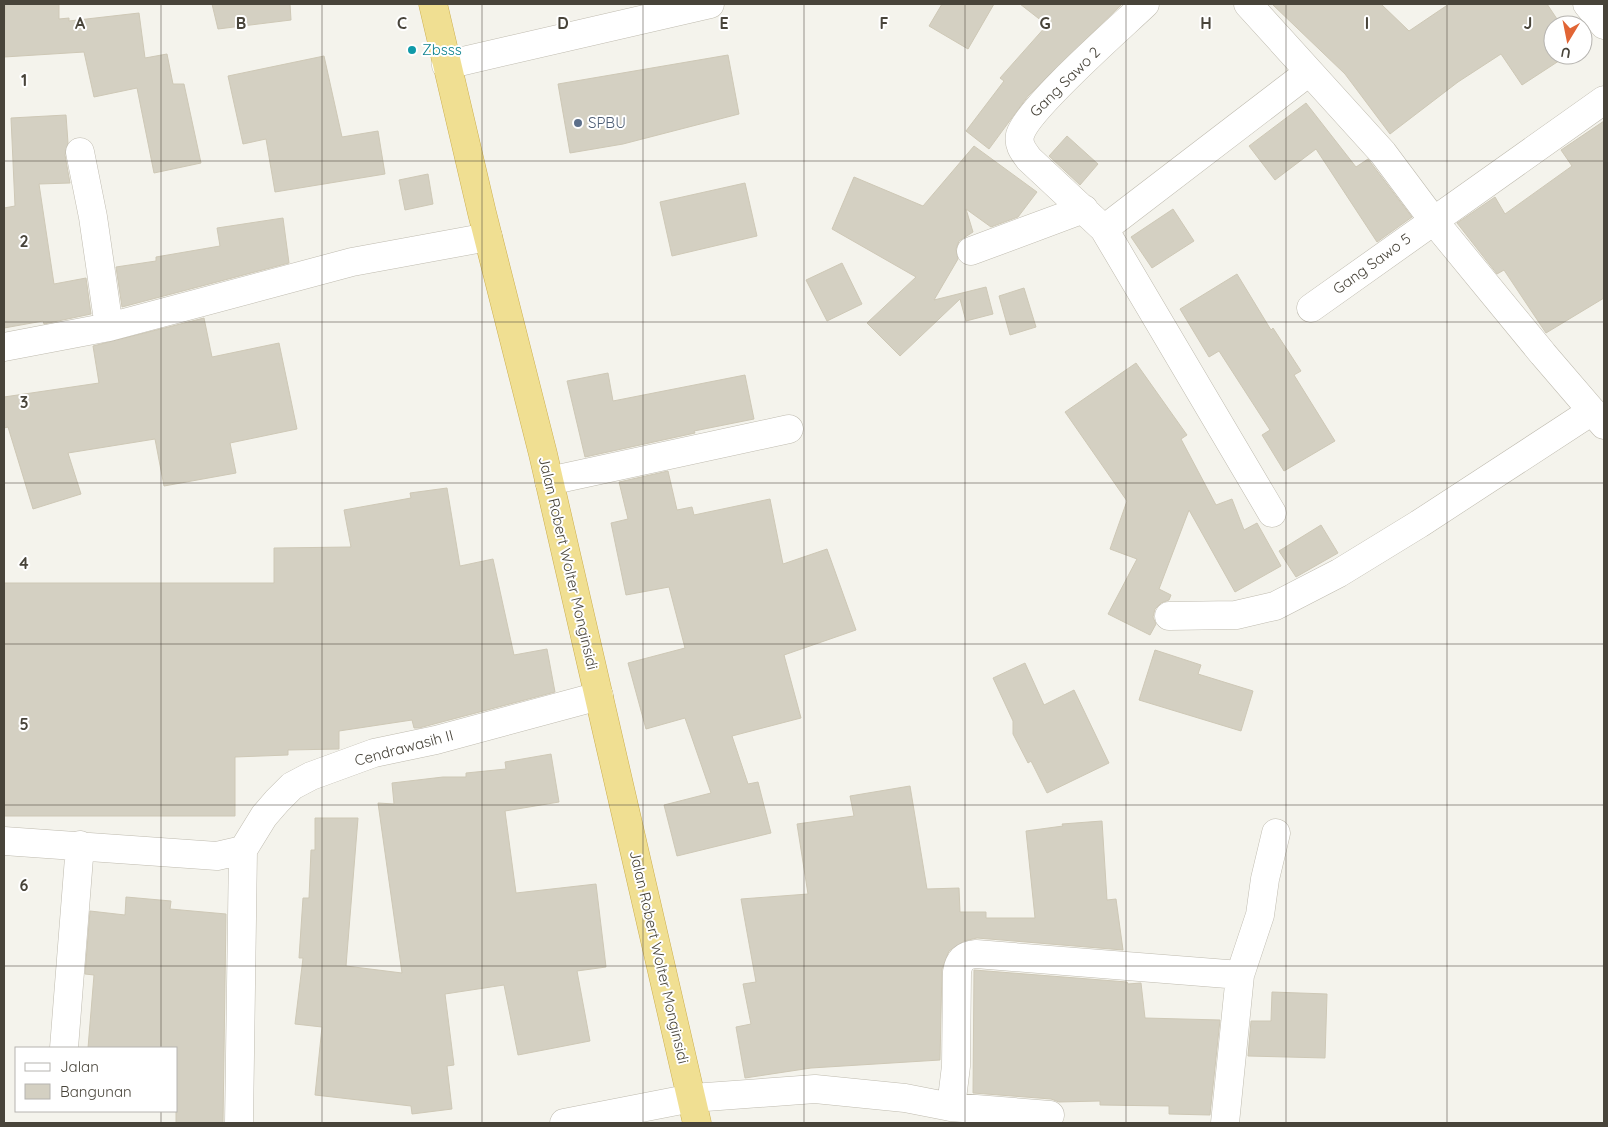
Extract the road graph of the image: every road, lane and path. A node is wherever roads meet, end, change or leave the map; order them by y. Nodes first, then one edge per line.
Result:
1 (433, 4) edge
2 (710, 4) edge
3 (1145, 4) edge
4 (1248, 4) edge
5 (1587, 4) edge
6 (1604, 25) edge
7 (446, 65) junction
8 (1309, 72) junction
9 (1604, 100) edge
10 (80, 152) dead end
11 (1084, 209) junction
12 (1433, 220) junction
13 (1104, 229) junction
14 (488, 237) junction
15 (971, 251) dead end
16 (1311, 308) dead end
17 (109, 327) junction
18 (4, 347) edge
19 (1598, 418) edge
20 (789, 429) dead end
21 (550, 481) junction
22 (1272, 513) dead end
23 (1169, 616) dead end
24 (599, 696) junction
25 (1276, 833) dead end
26 (4, 841) edge
27 (80, 844) junction
28 (244, 850) junction
29 (1240, 975) junction
30 (64, 1047) edge
31 (951, 1107) junction
32 (694, 1111) edge
33 (1050, 1115) dead end
34 (239, 1123) edge
35 (564, 1123) edge
36 (1225, 1123) edge

1 - 7 highway, Jalan Robert Wolter Monginsidi
2 - 7 street
3 - 11 street, Gang Sawo 2
4 - 8 street
5 - 6 street
7 - 14 highway, Jalan Robert Wolter Monginsidi
8 - 12 street
8 - 13 street
9 - 12 street, Gang Sawo 5
10 - 17 street
11 - 13 street, Gang Sawo 2
11 - 15 street
12 - 16 street, Gang Sawo 5
12 - 19 street
13 - 22 street, Gang Sawo 2
14 - 17 street
14 - 21 highway, Jalan Robert Wolter Monginsidi
17 - 18 street
19 - 23 street
20 - 21 street
21 - 24 highway, Jalan Robert Wolter Monginsidi
24 - 28 street, Cendrawasih II
24 - 32 highway, Jalan Robert Wolter Monginsidi
25 - 29 street
26 - 27 street
27 - 28 street
27 - 30 street
28 - 34 street
29 - 31 street
29 - 36 street
31 - 32 street
31 - 33 street
32 - 35 street

